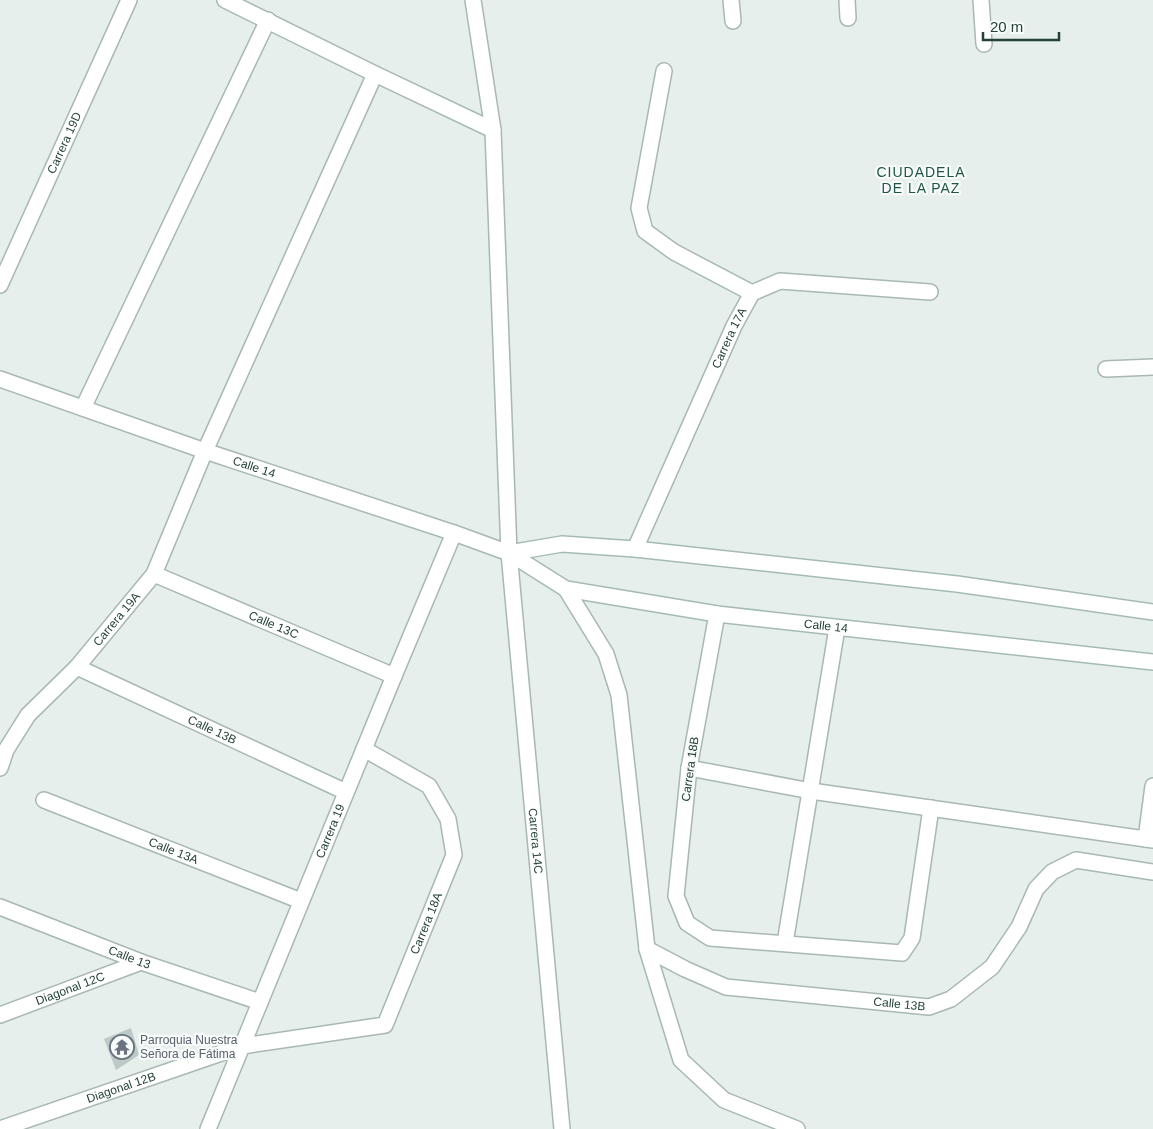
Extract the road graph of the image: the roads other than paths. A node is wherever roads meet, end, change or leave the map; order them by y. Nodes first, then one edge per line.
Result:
1 (129, 0) edge
2 (225, 0) edge
3 (473, 0) edge
4 (731, 0) edge
5 (847, 0) edge
6 (980, 0) edge
7 (848, 18) dead end
8 (268, 20) junction
9 (734, 21) dead end
10 (984, 44) dead end
11 (664, 70) dead end
12 (376, 74) junction
13 (493, 130) junction
14 (0, 285) edge
15 (930, 292) dead end
16 (752, 293) junction
17 (1153, 367) edge
18 (1106, 369) dead end
19 (0, 379) edge
20 (84, 408) junction
21 (205, 451) junction
22 (454, 533) junction
23 (635, 549) junction
24 (509, 553) junction
25 (154, 574) junction
26 (566, 589) junction
27 (1153, 612) edge
28 (717, 614) junction
29 (837, 628) junction
30 (1153, 662) edge
31 (77, 667) junction
32 (394, 676) junction
33 (364, 749) junction
34 (0, 768) edge
35 (689, 768) junction
36 (1153, 786) edge
37 (811, 791) junction
38 (346, 792) junction
39 (44, 800) dead end
40 (931, 808) junction
41 (1149, 840) edge
42 (1153, 872) edge
43 (301, 902) junction
44 (0, 907) edge
45 (785, 944) junction
46 (647, 948) junction
47 (141, 962) junction
48 (260, 1002) junction
49 (0, 1015) edge
50 (242, 1046) junction
51 (0, 1129) edge
52 (208, 1129) edge
53 (562, 1129) edge
54 (797, 1129) edge

1 - 14 street, Carrera 19D
2 - 8 street
3 - 13 street, Carrera 14C
4 - 9 street
5 - 7 street
6 - 10 street
8 - 12 street
8 - 20 street
11 - 16 street
12 - 13 street
12 - 21 street, Carrera 19A
13 - 24 street, Carrera 14C
15 - 16 street, Carrera 17A
16 - 23 street, Carrera 17A
17 - 18 street
19 - 20 street, Calle 14
20 - 21 street, Calle 14
21 - 22 street, Calle 14
21 - 25 street, Carrera 19A
22 - 24 street, Calle 14
22 - 32 street, Carrera 19
23 - 24 street, Calle 14
23 - 27 street, Calle 14
24 - 26 street, Calle 14
24 - 53 street, Carrera 14C
25 - 31 street, Carrera 19A
25 - 32 street, Calle 13C
26 - 28 street, Calle 14
26 - 46 street
28 - 29 street, Calle 14
28 - 35 street, Carrera 18B
29 - 30 street, Calle 14
29 - 37 street
31 - 34 street, Carrera 19A
31 - 38 street, Calle 13B
32 - 33 street, Carrera 19
33 - 38 street, Carrera 19
33 - 50 street, Carrera 18A
35 - 37 street
35 - 45 street, Carrera 18B
36 - 41 street
37 - 40 street
37 - 45 street
38 - 43 street, Carrera 19
39 - 43 street, Calle 13A
40 - 41 street
40 - 45 street
42 - 46 street, Calle 13B
43 - 48 street, Carrera 19
44 - 47 street, Calle 13
46 - 54 street
47 - 48 street, Calle 13
47 - 49 street, Diagonal 12C
48 - 50 street, Carrera 19
50 - 51 street, Diagonal 12B
50 - 52 street, Carrera 19

